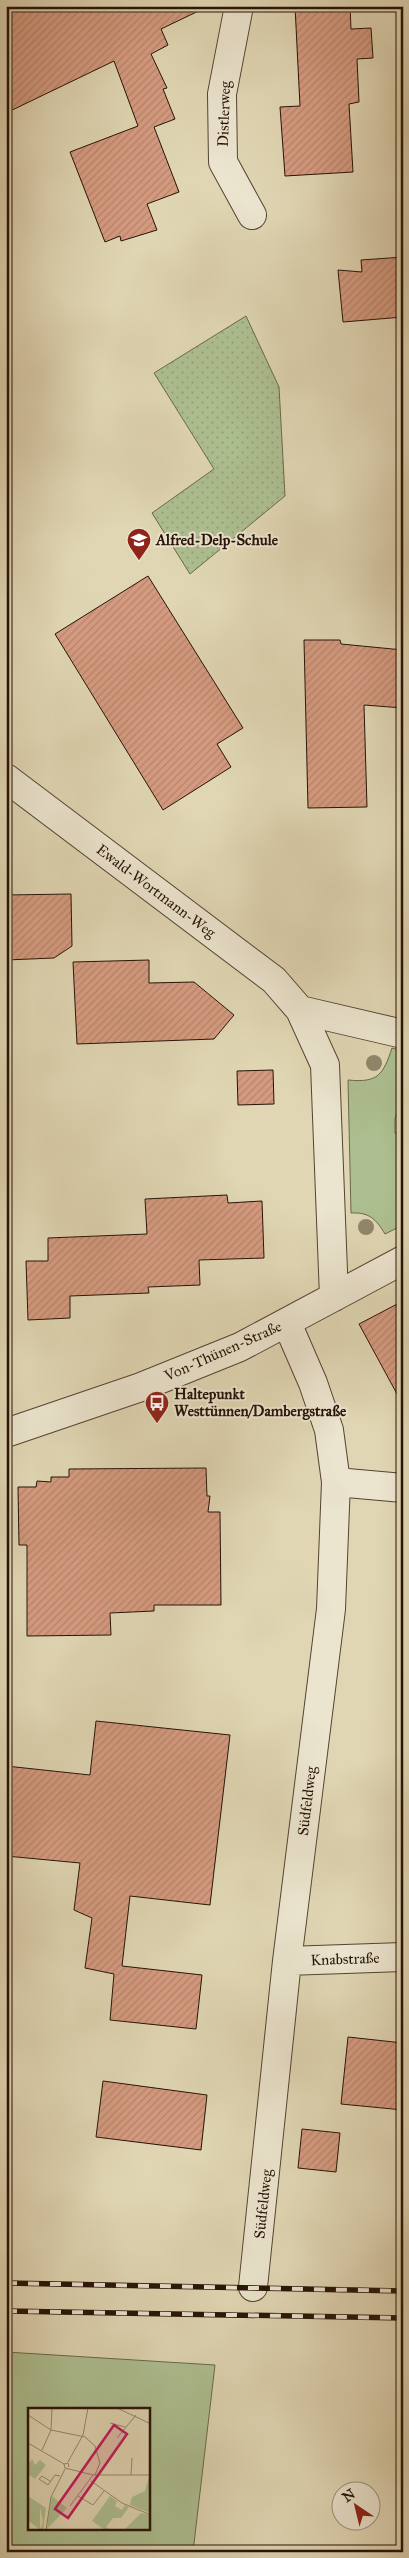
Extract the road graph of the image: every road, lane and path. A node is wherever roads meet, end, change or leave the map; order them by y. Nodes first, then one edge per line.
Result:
1 (239, 6) edge
2 (252, 215) dead end
3 (6, 778) edge
4 (300, 1010) junction
5 (403, 1034) edge
6 (403, 1260) edge
7 (334, 1297) junction
8 (287, 1323) junction
9 (6, 1433) edge
10 (336, 1482) junction
11 (403, 1488) edge
12 (403, 1957) edge
13 (287, 1961) junction
14 (253, 2287) dead end

1 - 2 street, Distlerweg
3 - 4 street, Ewald-Wortmann-Weg
4 - 5 street
4 - 7 street, Ewald-Wortmann-Weg
6 - 7 street, Von-Thünen-Straße
7 - 8 street, Von-Thünen-Straße
8 - 9 street, Von-Thünen-Straße
8 - 10 street, Südfeldweg
10 - 11 street
10 - 13 street, Südfeldweg
12 - 13 street, Knabstraße
13 - 14 street, Südfeldweg

